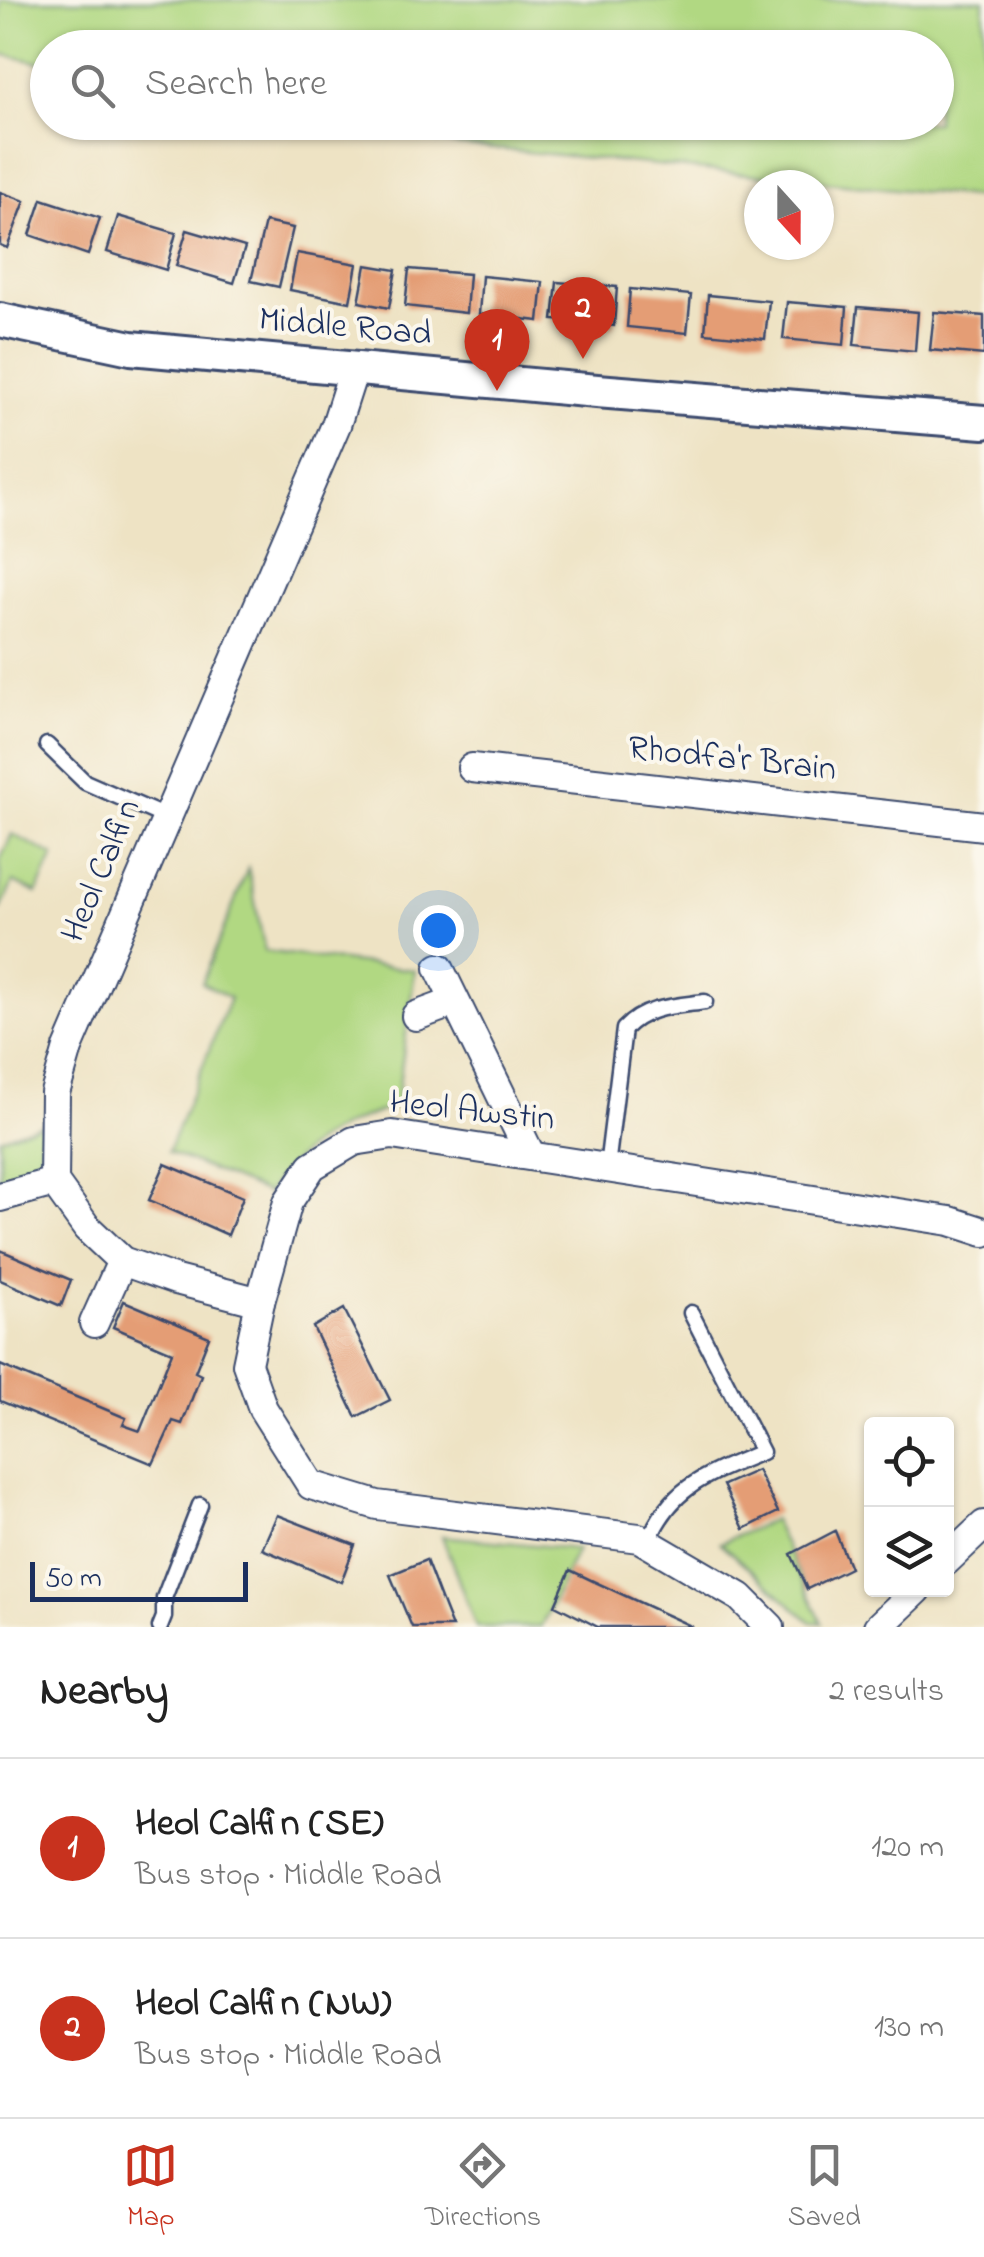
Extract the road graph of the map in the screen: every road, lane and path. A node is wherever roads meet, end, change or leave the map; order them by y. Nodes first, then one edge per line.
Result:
1 (0, 320) edge
2 (354, 368) junction
3 (984, 422) edge
4 (47, 745) dead end
5 (472, 768) dead end
6 (166, 817) junction
7 (984, 826) edge
8 (439, 968) dead end
9 (454, 1002) junction
10 (705, 1002) dead end
11 (416, 1016) dead end
12 (530, 1154) junction
13 (608, 1167) junction
14 (54, 1182) junction
15 (0, 1197) edge
16 (984, 1232) edge
17 (122, 1262) junction
18 (260, 1302) junction
19 (691, 1312) dead end
20 (94, 1324) dead end
21 (200, 1505) dead end
22 (984, 1525) edge
23 (648, 1542) junction
24 (954, 1553) edge
25 (910, 1597) edge
26 (160, 1627) edge
27 (770, 1627) edge
28 (878, 1627) edge

1 - 2 street, Middle Road
2 - 3 street, Middle Road
2 - 6 street, Heol Calfin
4 - 6 lane
5 - 7 street, Rhodfa'r Brain
6 - 14 street, Heol Calfin
8 - 9 street
9 - 11 street
9 - 12 street
10 - 13 lane
12 - 13 street, Heol Awstin
12 - 18 street, Heol Awstin
13 - 16 street, Heol Awstin
14 - 15 street
14 - 17 street
17 - 18 street
17 - 20 street
18 - 23 street, Heol Awstin
19 - 23 lane
21 - 26 lane
22 - 24 street
23 - 27 street, Heol Awstin
25 - 28 street

